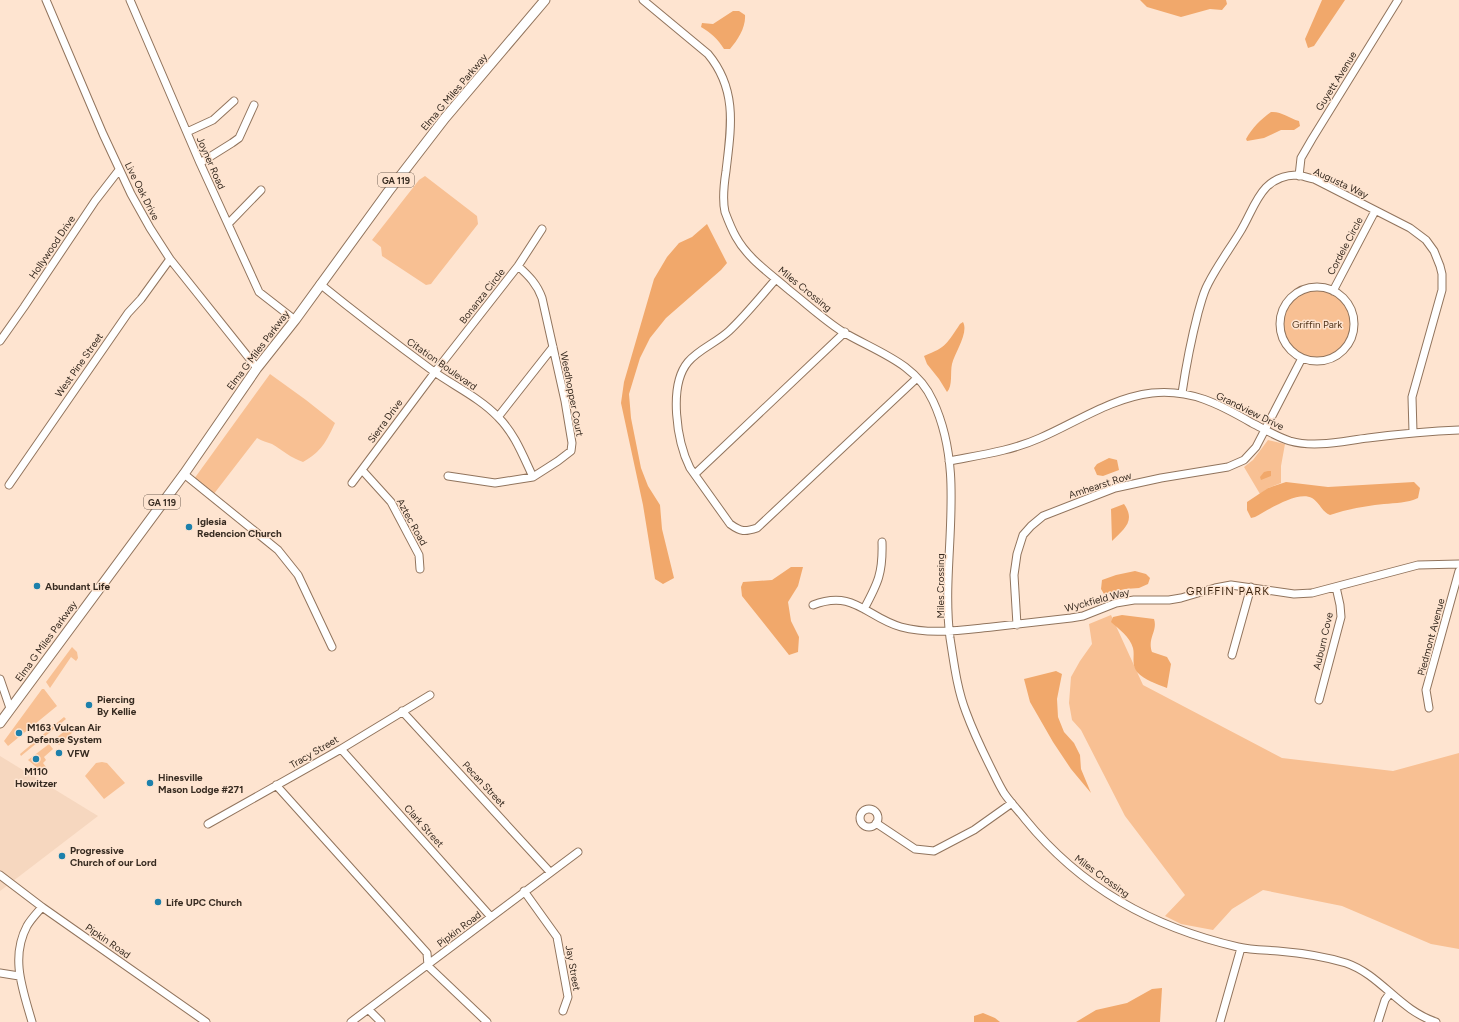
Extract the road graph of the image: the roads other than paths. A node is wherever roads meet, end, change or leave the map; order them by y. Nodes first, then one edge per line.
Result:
1 (46, 0) edge
2 (130, 0) edge
3 (545, 0) edge
4 (643, 0) edge
5 (1398, 0) edge
6 (234, 101) dead end
7 (254, 105) dead end
8 (187, 132) junction
9 (200, 163) junction
10 (119, 170) junction
11 (1299, 176) junction
12 (261, 190) dead end
13 (1375, 210) junction
14 (228, 224) junction
15 (542, 229) dead end
16 (170, 259) junction
17 (518, 266) junction
18 (776, 279) junction
19 (320, 284) junction
20 (1333, 291) junction
21 (295, 320) junction
22 (844, 332) junction
23 (1, 337) edge
24 (553, 347) junction
25 (1302, 358) junction
26 (257, 368) junction
27 (435, 372) junction
28 (917, 378) junction
29 (1182, 393) junction
30 (498, 417) junction
31 (1265, 430) junction
32 (1459, 430) edge
33 (1414, 432) junction
34 (949, 461) junction
35 (362, 470) junction
36 (184, 474) junction
37 (695, 474) junction
38 (448, 476) dead end
39 (533, 477) junction
40 (352, 483) dead end
41 (8, 485) dead end
42 (882, 542) dead end
43 (1459, 564) edge
44 (420, 569) dead end
45 (1459, 571) edge
46 (1251, 587) junction
47 (1336, 587) junction
48 (813, 606) dead end
49 (864, 609) junction
50 (1017, 624) junction
51 (950, 631) junction
52 (332, 646) dead end
53 (1232, 655) dead end
54 (0, 679) edge
55 (430, 695) dead end
56 (1319, 700) dead end
57 (10, 708) junction
58 (1429, 708) dead end
59 (402, 711) junction
60 (0, 723) edge
61 (340, 749) junction
62 (276, 785) junction
63 (1012, 803) junction
64 (876, 823) dead end
65 (208, 824) dead end
66 (578, 852) dead end
67 (550, 872) junction
68 (0, 874) edge
69 (524, 891) junction
70 (42, 906) junction
71 (491, 917) junction
72 (1240, 948) junction
73 (428, 966) junction
74 (0, 973) edge
75 (19, 976) junction
76 (1390, 993) junction
77 (369, 1010) junction
78 (564, 1011) dead end
79 (32, 1022) edge
80 (206, 1022) edge
81 (351, 1022) edge
82 (381, 1022) edge
83 (487, 1022) edge
84 (1220, 1022) edge
85 (1378, 1022) edge
86 (1436, 1022) edge

1 - 10 street, Live Oak Drive
2 - 8 street, Joyner Road
3 - 19 main road, Elma G Miles Parkway / GA 119
4 - 18 street, Miles Crossing
5 - 11 street, Guyett Avenue
6 - 8 street
7 - 9 street
8 - 9 street, Joyner Road
9 - 14 street, Joyner Road
10 - 16 street, Live Oak Drive
10 - 23 street, Hollywood Drive
11 - 13 street, Augusta Way
11 - 29 street, Augusta Way
12 - 14 street
13 - 20 street, Cordele Circle
13 - 33 street, Augusta Way
14 - 21 street, Joyner Road
15 - 17 street, Bonanza Circle
16 - 26 street, Live Oak Drive
16 - 41 street, West Pine Street
17 - 24 street, Weedhopper Court
17 - 27 street, Bonanza Circle
18 - 22 street, Miles Crossing
18 - 37 street
19 - 21 main road, Elma G Miles Parkway / GA 119
19 - 27 street, Citation Boulevard
20 - 25 street, Cordele Circle
20 - 25 street, Cordele Circle
21 - 26 main road, Elma G Miles Parkway / GA 119
22 - 28 street, Miles Crossing
22 - 37 street
24 - 30 street
24 - 39 street, Weedhopper Court
25 - 31 street
26 - 36 main road, Elma G Miles Parkway / GA 119
27 - 30 street, Citation Boulevard
27 - 35 street, Sierra Drive
28 - 34 street, Miles Crossing
28 - 37 street
29 - 31 street, Grandview Drive
29 - 34 street, Grandview Drive
30 - 39 street, Citation Boulevard
31 - 33 street, Grandview Drive
31 - 50 street, Amhearst Row
32 - 33 street, Grandview Drive
34 - 51 street, Miles Crossing
35 - 40 street, Sierra Drive
35 - 44 street, Aztec Road
36 - 52 street
36 - 57 main road, Elma G Miles Parkway / GA 119
38 - 39 street, Weedhopper Court
42 - 49 street
43 - 47 street, Wyckfield Way
45 - 58 street, Piedmont Avenue
46 - 47 street, Wyckfield Way
46 - 50 street, Wyckfield Way
46 - 53 street
47 - 56 street, Auburn Cove
48 - 49 street, Wyckfield Way
49 - 51 street, Wyckfield Way
50 - 51 street, Wyckfield Way
51 - 63 street, Miles Crossing
54 - 57 street
55 - 59 street, Tracy Street
57 - 60 main road, Elma G Miles Parkway / GA 119
59 - 61 street, Tracy Street
59 - 67 street, Pecan Street
61 - 62 street, Tracy Street
61 - 71 street, Clark Street
62 - 65 street, Tracy Street
62 - 73 street
63 - 64 street
63 - 72 street, Miles Crossing
66 - 67 street, Pipkin Road
67 - 69 street, Pipkin Road
68 - 70 street, Pipkin Road
69 - 71 street, Pipkin Road
69 - 78 street, Jay Street
70 - 75 street
70 - 80 street, Pipkin Road
71 - 73 street, Pipkin Road
72 - 76 street, Miles Crossing
72 - 84 street
73 - 77 street, Pipkin Road
73 - 83 street
74 - 75 street
75 - 79 street
76 - 85 street
76 - 86 street, Miles Crossing
77 - 81 street, Pipkin Road
77 - 82 street

